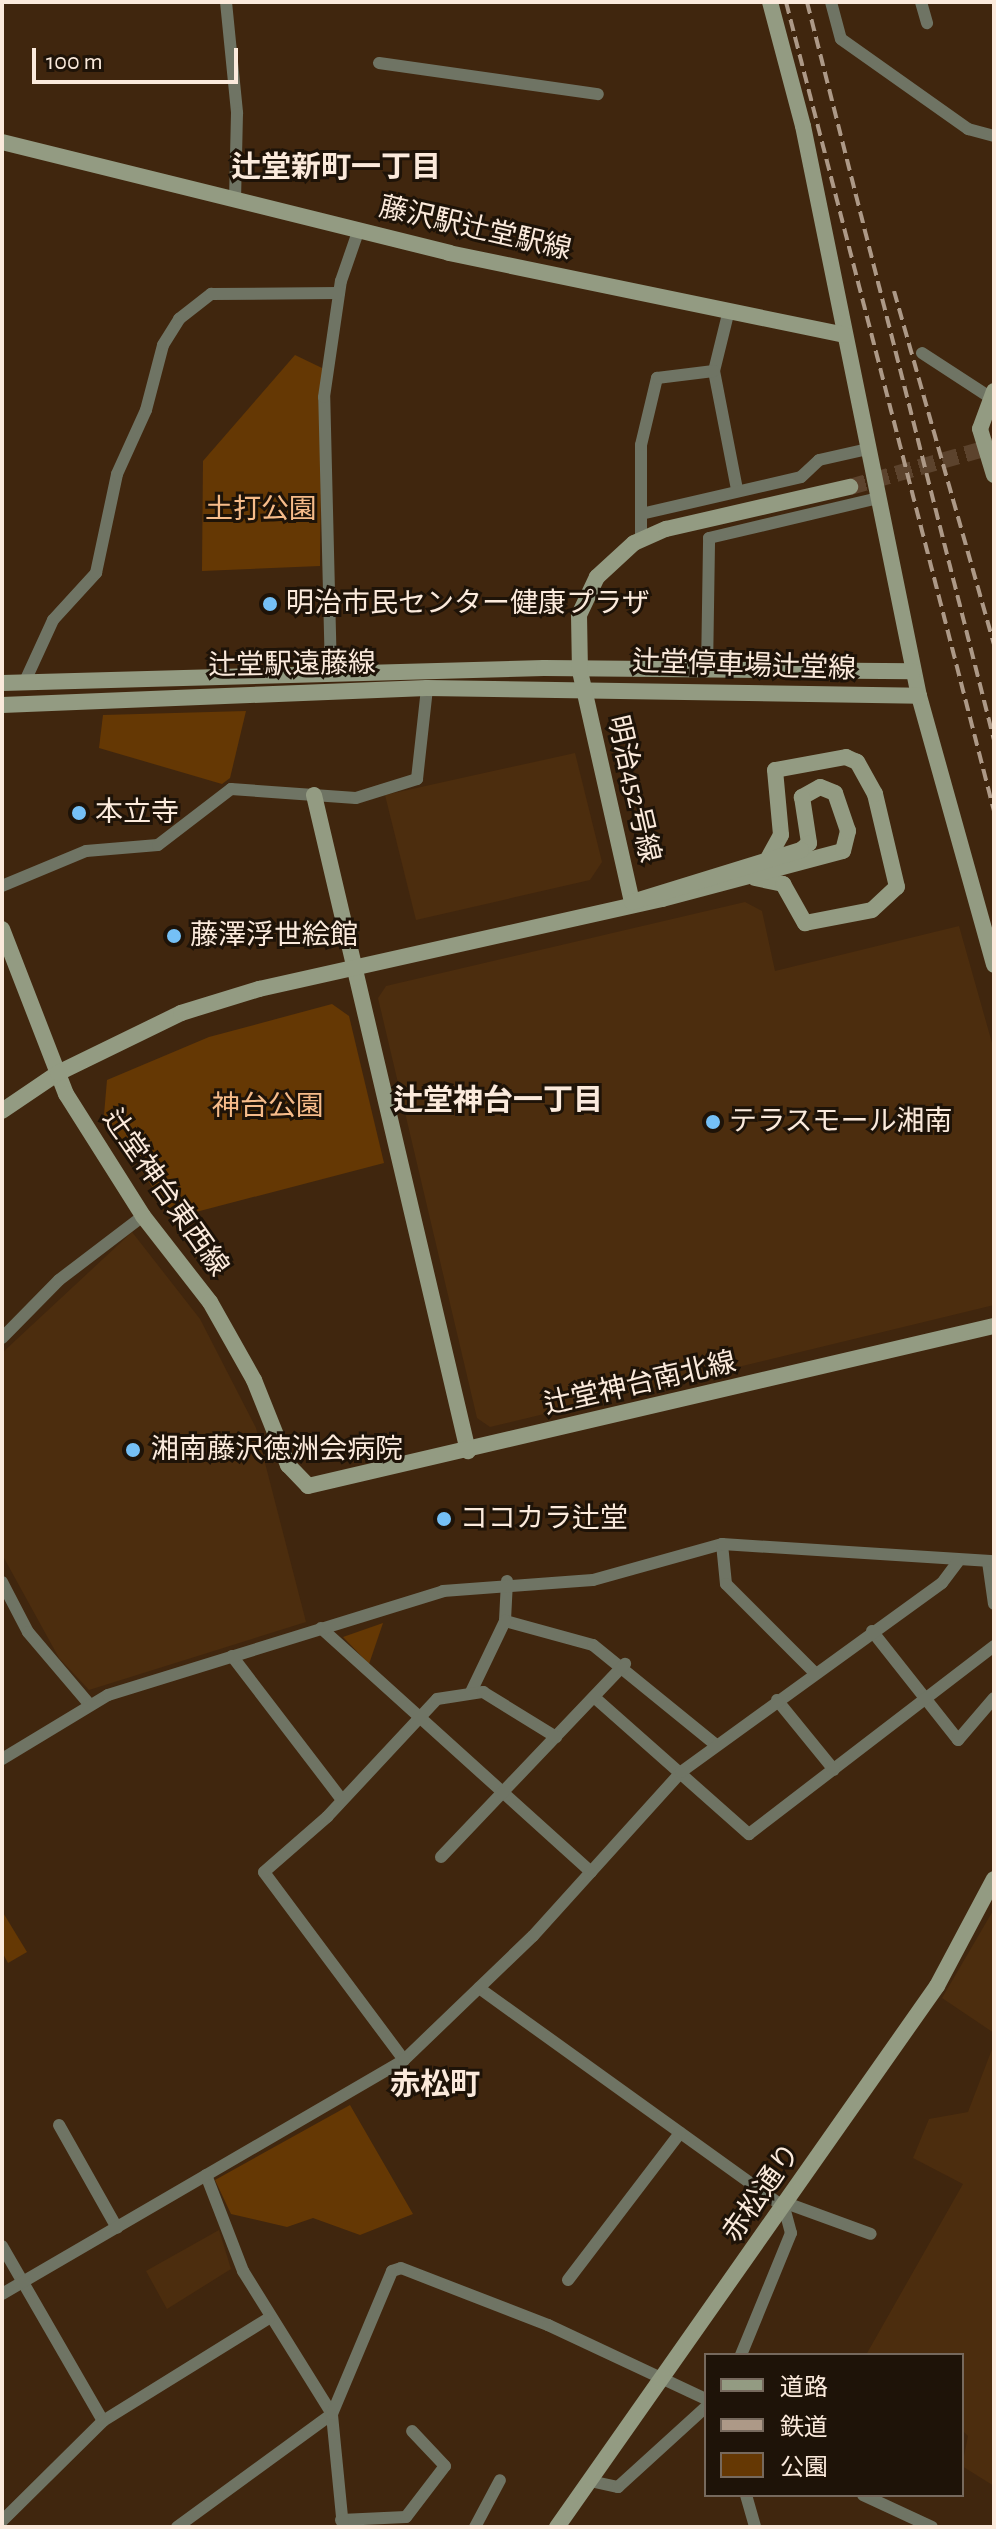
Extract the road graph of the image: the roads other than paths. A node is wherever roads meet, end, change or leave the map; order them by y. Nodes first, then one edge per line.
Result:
1 (226, 2) edge
2 (770, 2) edge
3 (831, 2) edge
4 (921, 2) edge
5 (927, 23) dead end
6 (379, 63) dead end
7 (598, 94) dead end
8 (994, 136) edge
9 (2, 142) edge
10 (235, 200) junction
11 (359, 229) junction
12 (339, 293) junction
13 (729, 310) junction
14 (845, 335) junction
15 (922, 353) dead end
16 (714, 371) junction
17 (991, 394) edge
18 (868, 449) junction
19 (992, 456) edge
20 (994, 475) edge
21 (850, 487) tunnel mouth
22 (737, 489) junction
23 (878, 498) junction
24 (641, 514) junction
25 (641, 540) junction
26 (707, 671) junction
27 (913, 671) junction
28 (331, 674) junction
29 (26, 679) junction
30 (582, 680) junction
31 (2, 683) edge
32 (427, 688) junction
33 (919, 696) junction
34 (2, 705) edge
35 (314, 795) junction
36 (769, 857) junction
37 (751, 877) junction
38 (2, 886) edge
39 (632, 902) junction
40 (2, 929) edge
41 (994, 965) edge
42 (352, 967) junction
43 (58, 1073) junction
44 (2, 1111) edge
45 (143, 1216) junction
46 (994, 1326) edge
47 (2, 1338) edge
48 (468, 1451) junction
49 (299, 1481) joint
50 (722, 1544) junction
51 (958, 1562) junction
52 (991, 1562) edge
53 (507, 1581) junction
54 (2, 1582) edge
55 (994, 1604) edge
56 (505, 1621) junction
57 (321, 1628) junction
58 (872, 1631) junction
59 (993, 1650) edge
60 (232, 1656) junction
61 (625, 1664) junction
62 (814, 1672) junction
63 (471, 1692) junction
64 (594, 1697) junction
65 (994, 1698) edge
66 (777, 1700) junction
67 (925, 1700) junction
68 (89, 1704) junction
69 (418, 1716) junction
70 (556, 1737) junction
71 (715, 1744) junction
72 (2, 1759) edge
73 (834, 1770) junction
74 (681, 1772) junction
75 (502, 1793) junction
76 (342, 1800) junction
77 (441, 1857) dead end
78 (591, 1872) junction
79 (994, 1879) edge
80 (479, 1988) junction
81 (404, 2060) junction
82 (59, 2125) dead end
83 (680, 2133) junction
84 (206, 2175) junction
85 (785, 2205) junction
86 (117, 2228) junction
87 (871, 2234) dead end
88 (2, 2246) edge
89 (568, 2280) dead end
90 (21, 2284) junction
91 (2, 2294) edge
92 (269, 2318) junction
93 (742, 2353) edge
94 (664, 2379) junction
95 (704, 2398) edge
96 (704, 2409) edge
97 (332, 2414) junction
98 (103, 2421) junction
99 (412, 2431) dead end
100 (500, 2480) dead end
101 (590, 2481) junction
102 (747, 2497) edge
103 (867, 2497) edge
104 (2, 2521) edge
105 (342, 2524) edge
106 (177, 2527) edge
107 (475, 2527) edge
108 (557, 2527) edge
109 (755, 2527) edge
110 (932, 2527) edge

1 - 10 street
2 - 14 street
3 - 8 street
4 - 5 street
6 - 7 street
9 - 10 street, 藤沢駅辻堂駅線
10 - 11 street, 藤沢駅辻堂駅線
11 - 12 street
11 - 13 street, 藤沢駅辻堂駅線
12 - 28 street
12 - 29 street
13 - 14 street, 藤沢駅辻堂駅線
13 - 16 street
14 - 18 street
15 - 17 street
16 - 22 street
16 - 24 street
17 - 19 street
18 - 22 street
18 - 23 street
19 - 20 street
21 - 25 street
22 - 24 street
23 - 26 street
23 - 27 street
24 - 25 street
25 - 30 street
26 - 27 street, 辻堂停車場辻堂線
26 - 30 street, 辻堂停車場辻堂線
27 - 33 street
28 - 29 street, 辻堂駅遠藤線
28 - 30 street, 辻堂駅遠藤線
29 - 31 street, 辻堂駅遠藤線
30 - 32 street, 辻堂駅遠藤線
30 - 33 street, 辻堂停車場辻堂線
30 - 39 street, 明治452号線
32 - 34 street, 辻堂駅遠藤線
32 - 35 street
33 - 41 street
35 - 38 street
35 - 42 street
36 - 37 street
36 - 37 street
36 - 39 street
37 - 39 street
39 - 42 street
40 - 43 street, 辻堂神台東西線
42 - 43 street
42 - 48 street
43 - 44 street
43 - 45 street, 辻堂神台東西線
45 - 47 street
45 - 49 street, 辻堂神台東西線
46 - 48 street, 辻堂神台南北線
48 - 49 street, 辻堂神台南北線
50 - 51 street
50 - 53 street
50 - 62 street
51 - 52 street
51 - 58 street
52 - 55 street
53 - 56 street
53 - 57 street
54 - 68 street
56 - 61 street
56 - 63 street
57 - 60 street
57 - 69 street
58 - 62 street
58 - 67 street
59 - 67 street
60 - 68 street
60 - 76 street
61 - 64 street
61 - 71 street
62 - 66 street
63 - 69 street
63 - 70 street
64 - 70 street
64 - 74 street
65 - 67 street
66 - 71 street
66 - 73 street
67 - 73 street
68 - 72 street
69 - 75 street
69 - 76 street
70 - 75 street
71 - 74 street
73 - 74 street
74 - 78 street
75 - 77 street
75 - 78 street
76 - 81 street
78 - 80 street
79 - 85 street, 赤松通り
80 - 81 street
80 - 83 street
81 - 84 street
82 - 86 street
83 - 85 street
83 - 89 street
84 - 86 street
84 - 92 street
85 - 87 street
85 - 93 street
85 - 94 street, 赤松通り
86 - 90 street
88 - 90 street
90 - 91 street
90 - 98 street
92 - 97 street
92 - 98 street
94 - 95 street
94 - 97 street
94 - 101 street, 赤松通り
96 - 101 street
97 - 105 street
97 - 106 street
98 - 104 street
99 - 105 street
100 - 107 street
101 - 108 street, 赤松通り
102 - 109 street
103 - 110 street

